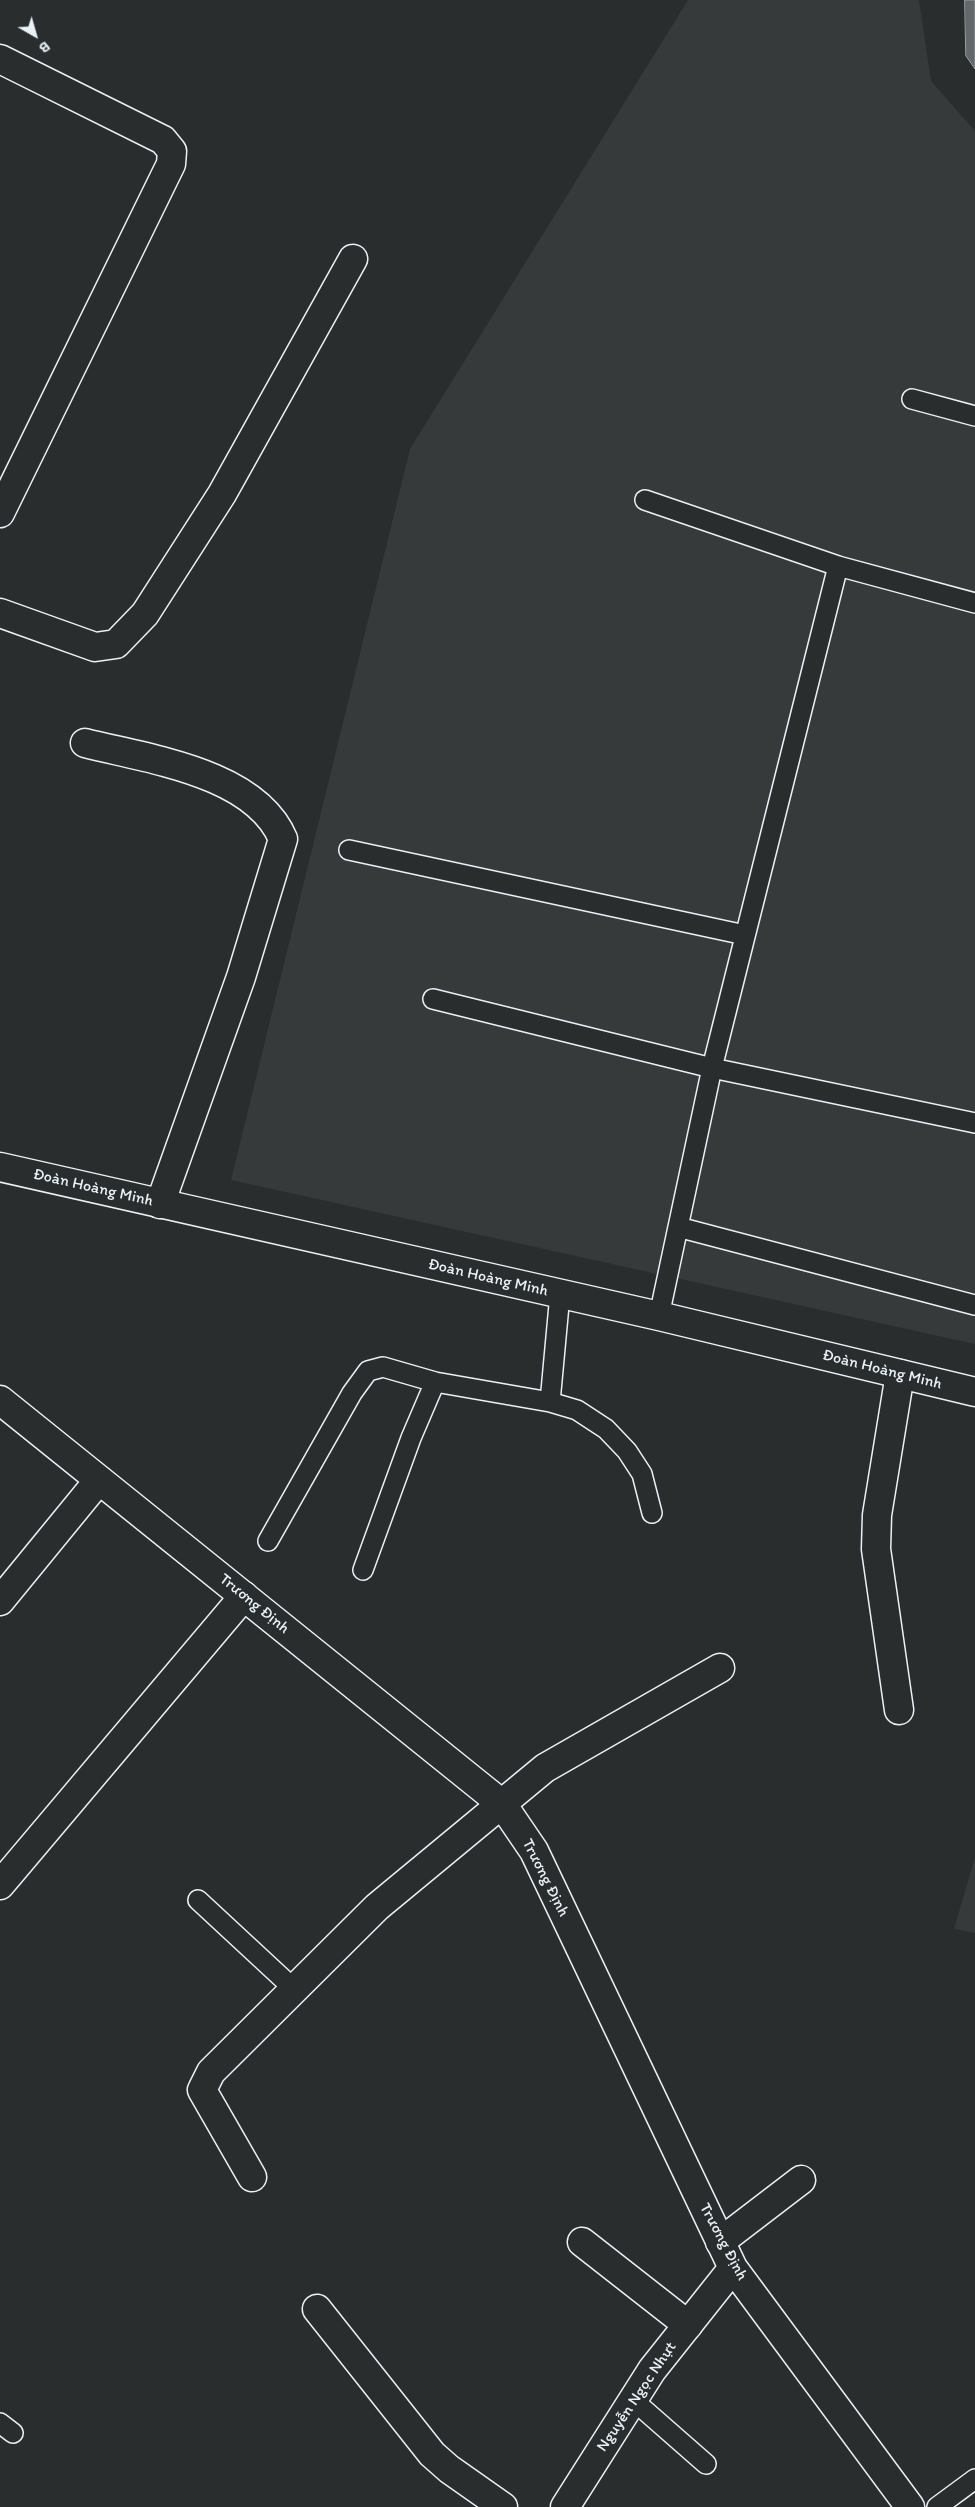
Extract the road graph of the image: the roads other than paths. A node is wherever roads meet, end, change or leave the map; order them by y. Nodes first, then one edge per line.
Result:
1 (0, 59) edge
2 (353, 259) dead end
3 (912, 399) dead end
4 (975, 416) edge
5 (645, 500) dead end
6 (0, 513) edge
7 (838, 566) junction
8 (975, 603) edge
9 (0, 613) edge
10 (85, 744) dead end
11 (349, 850) dead end
12 (745, 934) junction
13 (433, 999) dead end
14 (712, 1068) junction
15 (975, 1123) edge
16 (0, 1167) edge
17 (160, 1204) junction
18 (678, 1227) junction
19 (560, 1294) junction
20 (975, 1305) edge
21 (659, 1316) junction
22 (900, 1374) junction
23 (435, 1382) junction
24 (975, 1392) edge
25 (0, 1400) edge
26 (550, 1402) junction
27 (99, 1480) junction
28 (652, 1513) dead end
29 (268, 1541) dead end
30 (364, 1570) dead end
31 (244, 1596) junction
32 (0, 1601) edge
33 (720, 1668) dead end
34 (899, 1710) dead end
35 (502, 1804) junction
36 (0, 1885) edge
37 (198, 1900) dead end
38 (295, 1990) junction
39 (252, 2177) dead end
40 (800, 2180) dead end
41 (582, 2242) dead end
42 (720, 2242) junction
43 (733, 2268) junction
44 (317, 2309) dead end
45 (688, 2325) junction
46 (633, 2400) junction
47 (706, 2464) dead end
48 (975, 2479) edge
49 (503, 2507) edge
50 (565, 2507) edge
51 (910, 2507) edge
52 (937, 2507) edge

1 - 6 street
2 - 9 street
3 - 4 lane
5 - 7 lane
7 - 8 lane
7 - 12 lane
10 - 17 street
11 - 12 lane
12 - 14 lane
13 - 14 lane
14 - 15 lane
14 - 18 lane
16 - 17 street, Đoàn Hoàng Minh
17 - 19 street, Đoàn Hoàng Minh
18 - 20 lane
18 - 21 lane
19 - 21 street, Đoàn Hoàng Minh
19 - 26 lane
21 - 22 street, Đoàn Hoàng Minh
22 - 24 street, Đoàn Hoàng Minh
22 - 34 street
23 - 26 lane
23 - 29 lane
23 - 30 lane
25 - 27 street, Trương Định
26 - 28 lane
27 - 31 street, Trương Định
27 - 32 street
31 - 35 street, Trương Định
31 - 36 street
33 - 35 street
35 - 38 street
35 - 42 street, Trương Định
37 - 38 lane
38 - 39 street
40 - 42 street
41 - 45 street
42 - 43 street, Trương Định
43 - 45 street, Nguyễn Ngọc Nhựt
43 - 51 street, Trương Định
44 - 49 street
45 - 46 street, Nguyễn Ngọc Nhựt
46 - 47 lane
46 - 50 street, Nguyễn Ngọc Nhựt
48 - 52 lane

